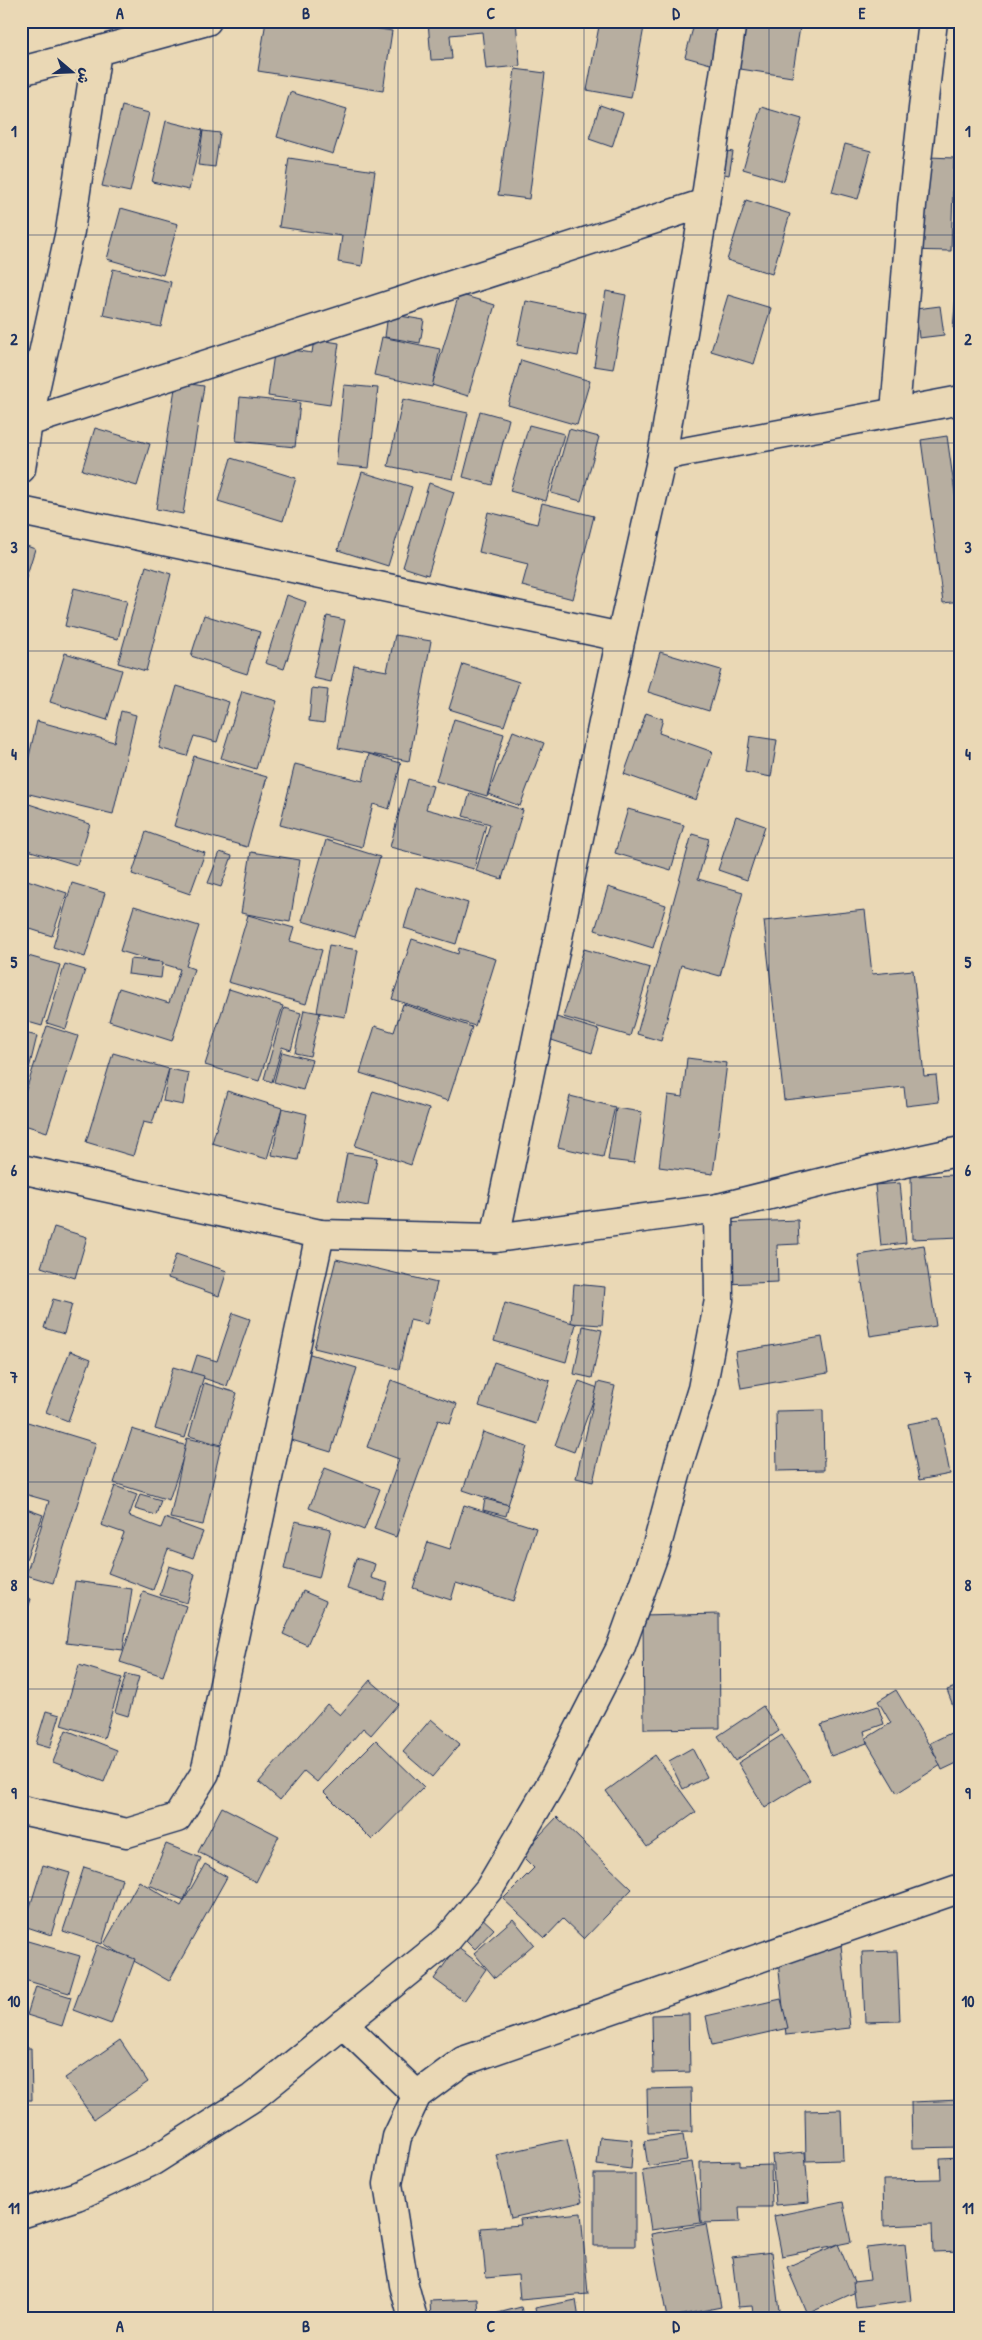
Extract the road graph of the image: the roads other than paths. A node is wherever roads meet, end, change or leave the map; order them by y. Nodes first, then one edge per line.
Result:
1 (207, 21) edge
2 (732, 21) edge
3 (933, 21) edge
4 (97, 52) junction
5 (21, 71) edge
6 (705, 203) junction
7 (961, 400) edge
8 (895, 412) junction
9 (28, 422) junction
10 (662, 456) junction
11 (21, 469) edge
12 (21, 511) edge
13 (621, 637) junction
14 (961, 1151) edge
15 (21, 1169) edge
16 (718, 1208) junction
17 (320, 1234) junction
18 (495, 1238) junction
19 (21, 1810) edge
20 (961, 1888) edge
21 (343, 2024) junction
22 (417, 2095) junction
23 (21, 2214) edge
24 (413, 2319) edge

1 - 4 street
2 - 6 street
3 - 8 street
4 - 5 street
4 - 9 street
6 - 9 street
6 - 10 street
7 - 8 street
8 - 10 street
9 - 11 street
10 - 13 street
12 - 13 street
13 - 18 street
14 - 16 street
15 - 17 street
16 - 18 street
16 - 21 street
17 - 18 street
17 - 19 street
20 - 22 street
21 - 22 street
21 - 23 street
22 - 24 street

